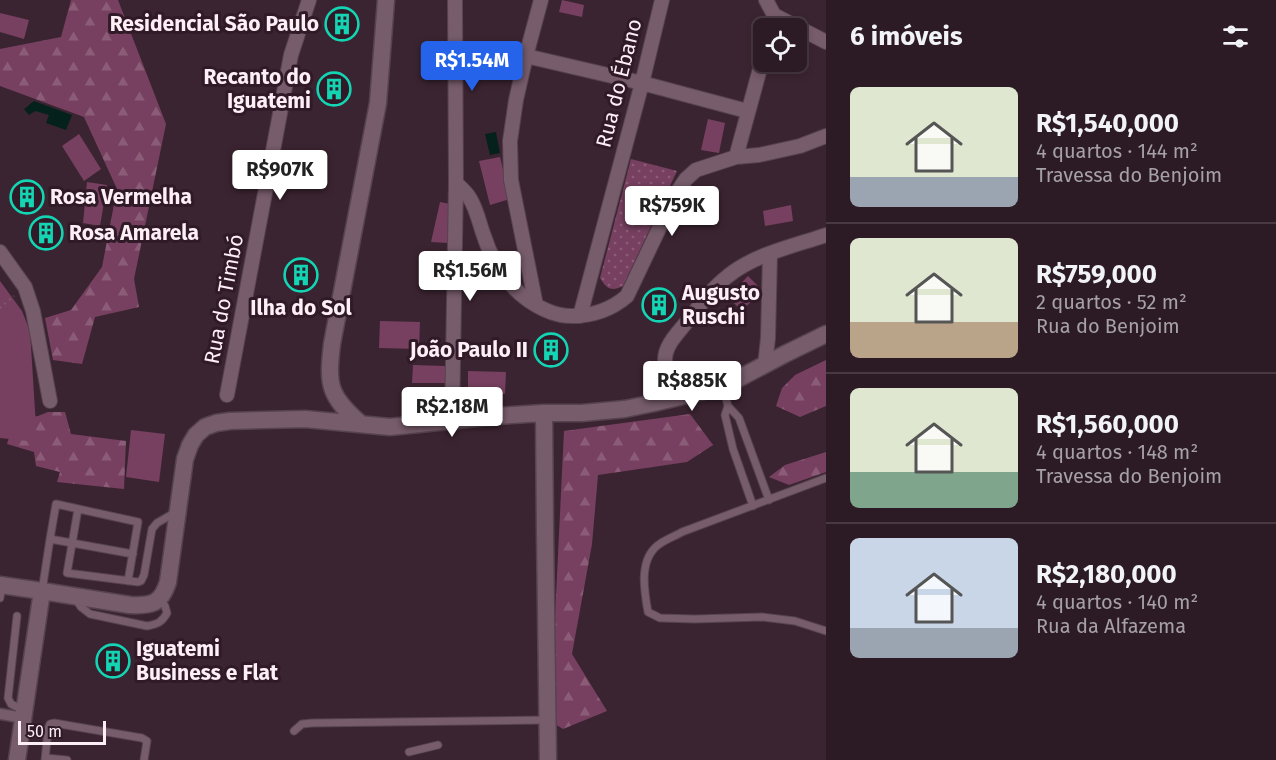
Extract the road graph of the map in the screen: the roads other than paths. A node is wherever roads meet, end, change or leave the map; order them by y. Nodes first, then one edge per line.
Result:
1 (309, 0) edge
2 (386, 0) edge
3 (455, 0) edge
4 (541, 0) edge
5 (662, 0) edge
6 (766, 0) edge
7 (771, 18) edge
8 (807, 35) edge
9 (826, 42) edge
10 (526, 56) junction
11 (759, 72) edge
12 (642, 83) junction
13 (747, 111) junction
14 (826, 136) edge
15 (736, 157) junction
16 (456, 183) junction
17 (826, 235) edge
18 (0, 252) edge
19 (770, 254) junction
20 (536, 305) junction
21 (580, 316) junction
22 (826, 334) edge
23 (767, 345) junction
24 (785, 354) junction
25 (765, 364) junction
26 (722, 386) junction
27 (227, 395) dead end
28 (685, 396) junction
29 (50, 401) dead end
30 (728, 406) junction
31 (544, 413) junction
32 (452, 421) junction
33 (361, 424) junction
34 (826, 478) edge
35 (769, 500) junction
36 (753, 506) junction
37 (78, 509) junction
38 (177, 512) junction
39 (50, 538) junction
40 (72, 542) junction
41 (133, 554) junction
42 (128, 581) junction
43 (1, 590) edge
44 (42, 591) junction
45 (17, 616) dead end
46 (826, 631) edge
47 (0, 714) edge
48 (24, 714) junction
49 (548, 720) junction
50 (294, 731) dead end
51 (438, 745) dead end
52 (410, 752) dead end
53 (46, 759) edge
54 (17, 760) edge
55 (67, 760) edge
56 (144, 760) edge
57 (548, 760) edge

1 - 27 street, Rua do Timbó
2 - 33 street
3 - 16 street
4 - 10 street
5 - 12 street, Rua do Ébano
6 - 7 street
8 - 9 street
10 - 12 street
10 - 20 street
11 - 13 street
12 - 13 street
12 - 21 street, Rua do Ébano
13 - 15 street
14 - 15 street
15 - 21 street
16 - 20 street
16 - 32 street
17 - 19 street
18 - 29 street
19 - 23 street
19 - 28 street
20 - 21 street
22 - 24 street
23 - 24 street
23 - 25 street
24 - 25 street
25 - 26 street
26 - 28 street
26 - 30 lane
28 - 31 street
30 - 35 lane
30 - 36 lane
31 - 32 street
31 - 49 street
32 - 33 street
33 - 38 street
34 - 35 lane
35 - 36 lane
36 - 46 lane
37 - 39 lane
37 - 40 lane
37 - 41 lane
38 - 42 lane
38 - 44 street
39 - 40 lane
39 - 44 lane
40 - 41 lane
40 - 42 lane
41 - 42 lane
43 - 44 street
44 - 48 street
45 - 48 lane
47 - 48 street
48 - 54 street
49 - 50 lane
49 - 57 street
51 - 52 lane
53 - 55 lane
53 - 56 lane

